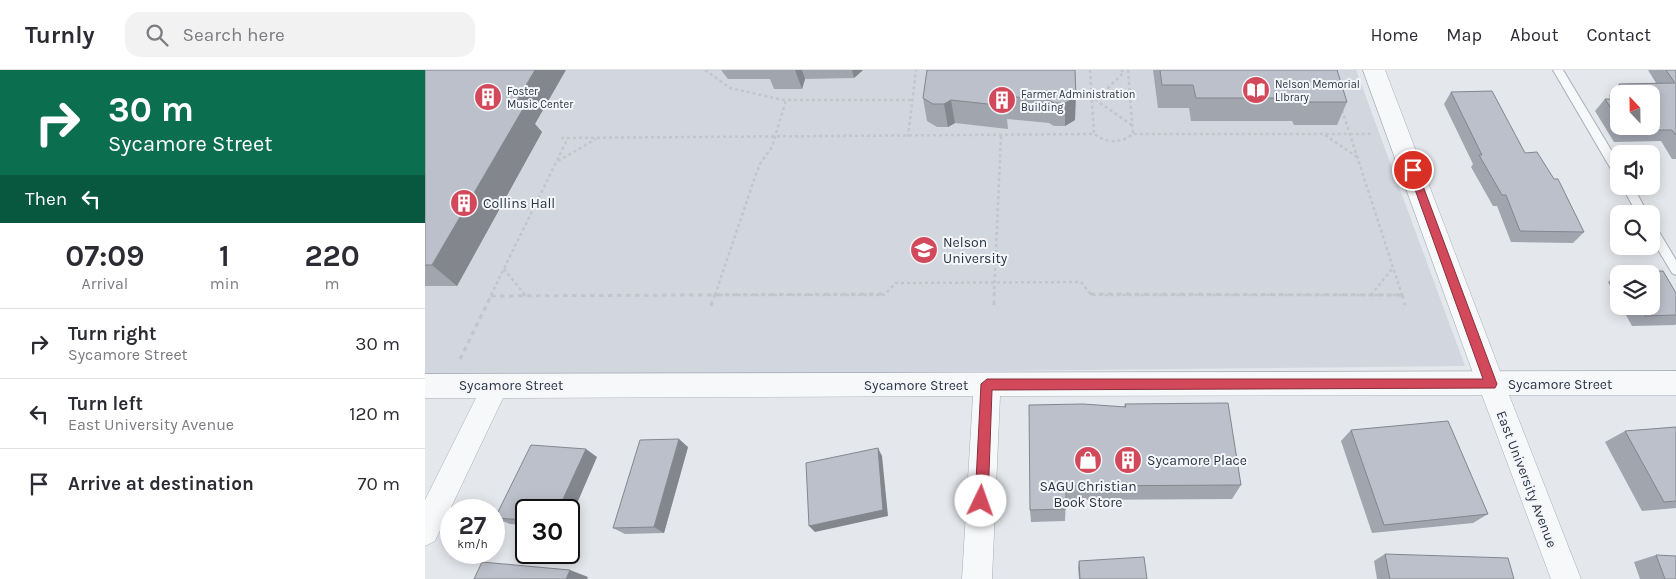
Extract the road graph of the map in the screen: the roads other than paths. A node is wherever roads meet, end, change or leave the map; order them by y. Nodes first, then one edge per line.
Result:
1 (1375, 70) edge
2 (1558, 70) edge
3 (1610, 158) edge
4 (1660, 243) edge
5 (1676, 270) edge
6 (1676, 383) edge
7 (987, 384) junction
8 (1491, 384) junction
9 (496, 385) junction
10 (425, 386) edge
11 (425, 531) edge
12 (977, 579) edge
13 (1565, 579) edge

1 - 8 street, East University Avenue
2 - 3 lane
4 - 5 lane
6 - 8 street, Sycamore Street
7 - 8 street, Sycamore Street
7 - 9 street, Sycamore Street
7 - 12 street
8 - 13 street, East University Avenue
9 - 10 street, Sycamore Street
9 - 11 street

